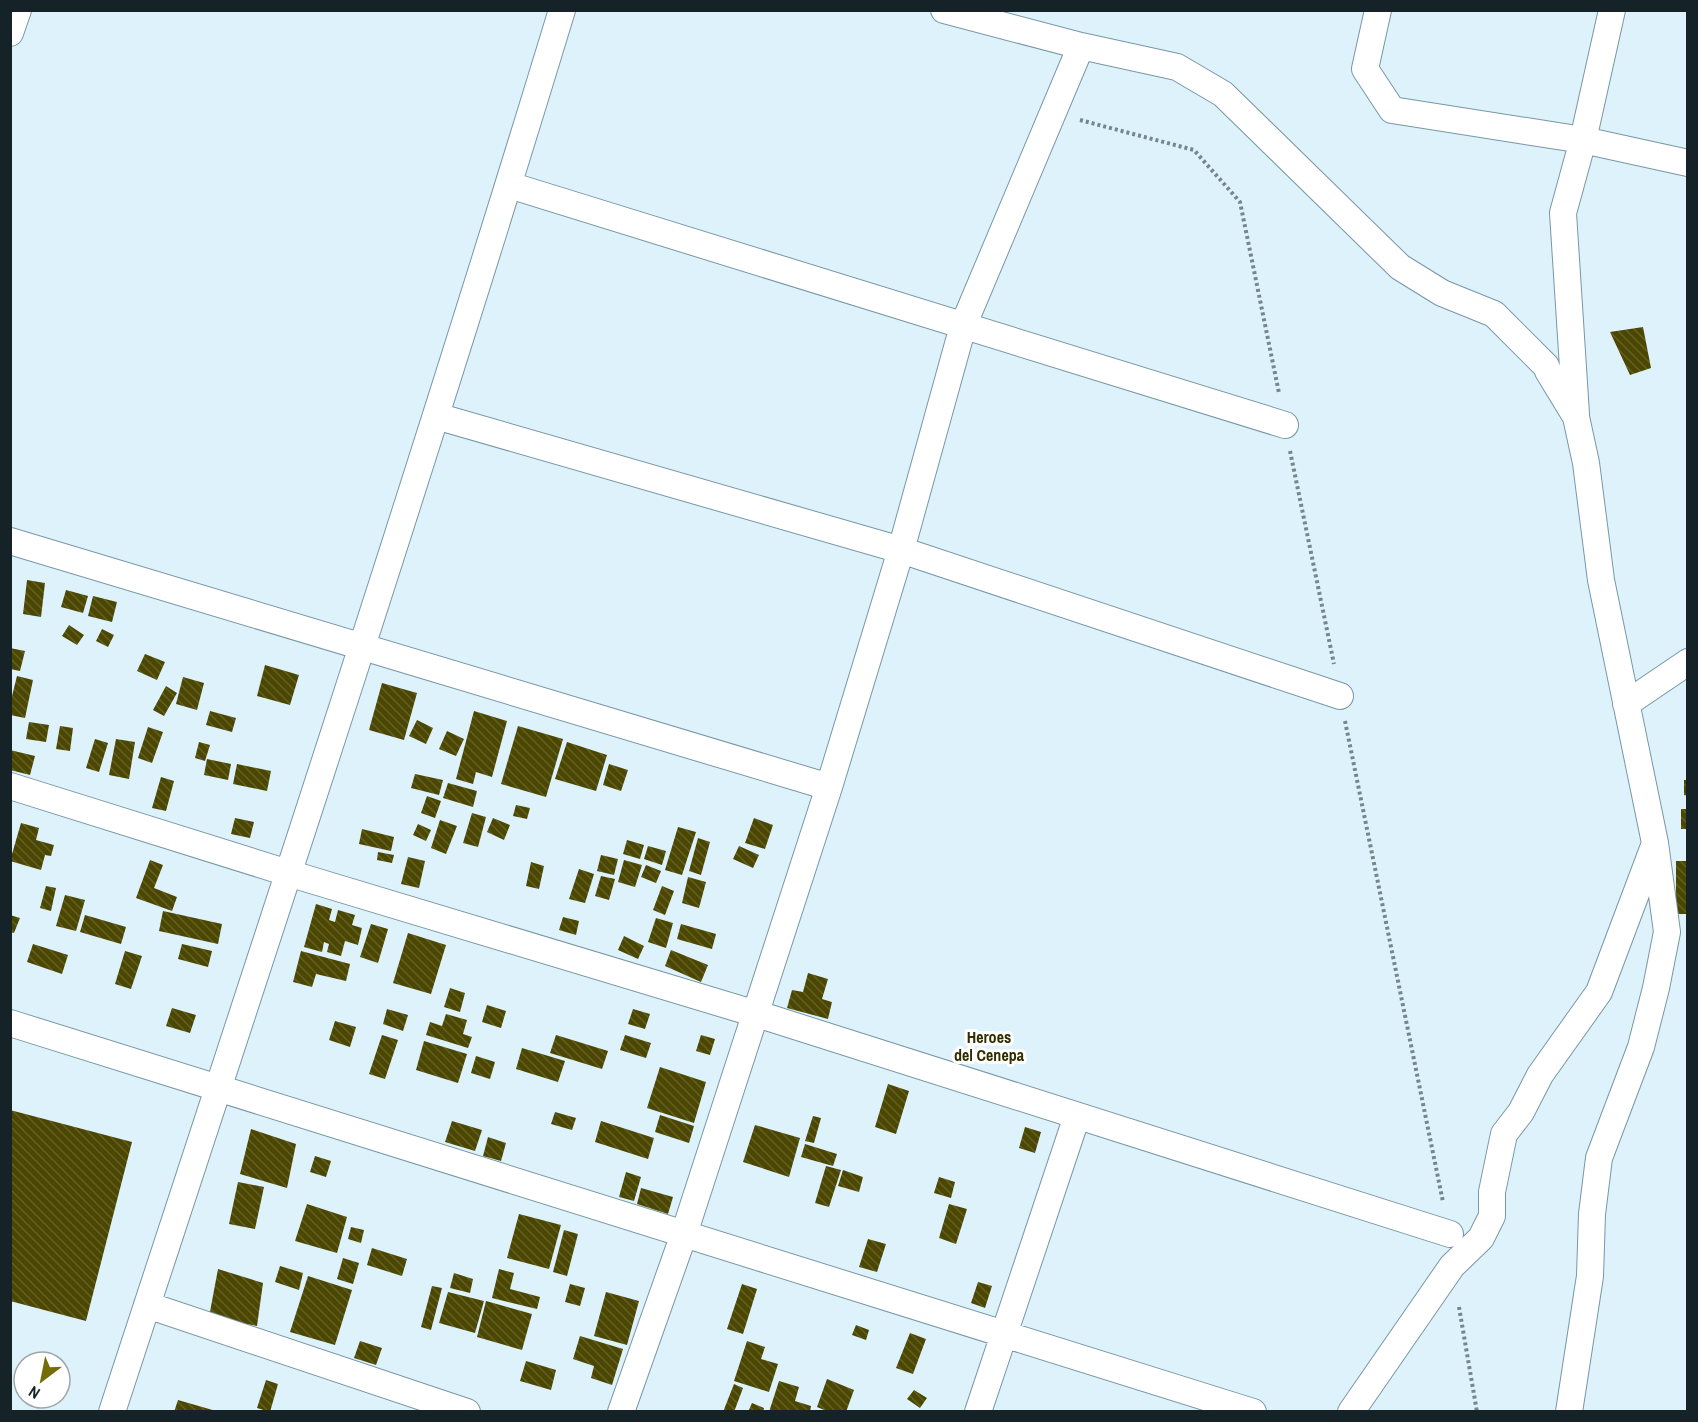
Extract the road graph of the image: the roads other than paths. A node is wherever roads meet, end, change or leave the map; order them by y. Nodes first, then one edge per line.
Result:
1 (18, 10) edge
2 (562, 10) edge
3 (944, 10) edge
4 (1378, 10) edge
5 (1612, 10) edge
6 (10, 33) edge
7 (1081, 46) junction
8 (1583, 140) junction
9 (1688, 163) edge
10 (509, 185) junction
11 (963, 326) junction
12 (436, 416) junction
13 (1576, 417) junction
14 (1285, 425) road end
15 (10, 541) edge
16 (901, 550) junction
17 (362, 647) junction
18 (1688, 662) edge
19 (1340, 696) road end
20 (1626, 704) junction
21 (10, 786) edge
22 (829, 788) junction
23 (1655, 843) junction
24 (288, 873) junction
25 (756, 1015) junction
26 (10, 1023) edge
27 (218, 1088) junction
28 (1077, 1116) junction
29 (684, 1234) junction
30 (1450, 1234) road end
31 (147, 1305) junction
32 (1004, 1334) junction
33 (112, 1412) edge
34 (467, 1412) edge
35 (621, 1412) edge
36 (978, 1412) edge
37 (1253, 1412) edge
38 (1351, 1412) edge
39 (1569, 1412) edge

1 - 6 street
2 - 10 street
3 - 7 street
4 - 8 street
5 - 8 street
7 - 11 street
7 - 13 street
8 - 9 street
8 - 13 street
10 - 11 street
10 - 12 street
11 - 14 street
11 - 16 street
12 - 16 street
12 - 17 street
13 - 20 street
15 - 17 street
16 - 19 street
16 - 22 street
17 - 22 street
17 - 24 street
18 - 20 street
20 - 23 street
21 - 24 street
22 - 25 street
23 - 38 street
23 - 39 street
24 - 25 street
24 - 27 street
25 - 28 street
25 - 29 street
26 - 27 street
27 - 29 street
27 - 31 street
28 - 30 street
28 - 32 street
29 - 32 street
29 - 35 street
31 - 33 street
31 - 34 street
32 - 36 street
32 - 37 street

